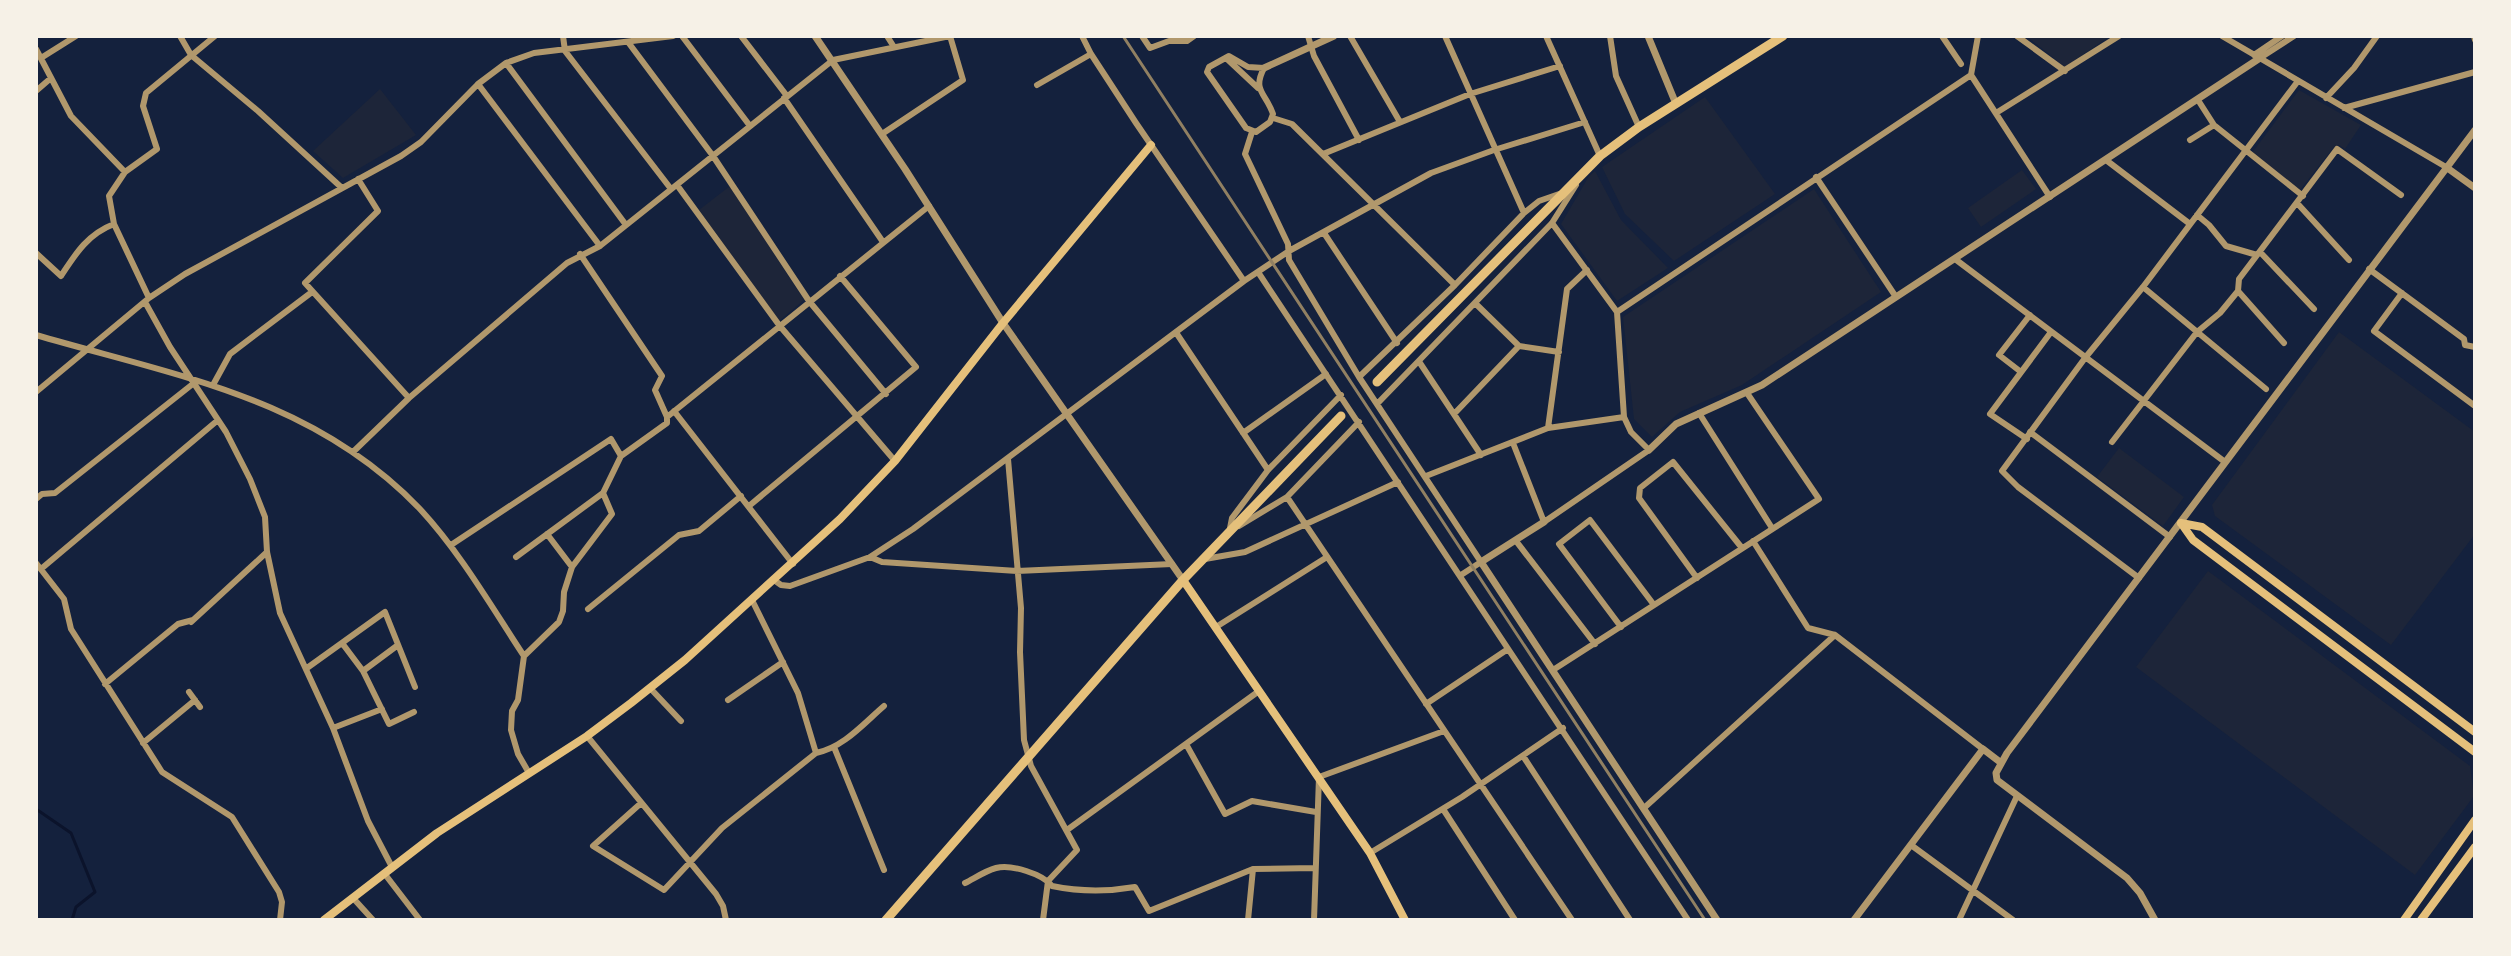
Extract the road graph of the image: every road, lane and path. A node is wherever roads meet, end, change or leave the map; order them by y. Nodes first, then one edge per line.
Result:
1 (76, 36) edge
2 (180, 36) edge
3 (215, 36) edge
4 (563, 36) edge
5 (673, 36) edge
6 (682, 36) edge
7 (741, 36) edge
8 (815, 36) edge
9 (887, 36) edge
10 (950, 36) edge
11 (1082, 36) edge
12 (1142, 36) edge
13 (1194, 36) edge
14 (1308, 36) edge
15 (1334, 36) edge
16 (1350, 36) edge
17 (1445, 36) edge
18 (1546, 36) edge
19 (1610, 36) edge
20 (1648, 36) edge
21 (1783, 36) edge
22 (1942, 36) edge
23 (1978, 36) edge
24 (2017, 36) edge
25 (2119, 36) edge
26 (2222, 36) edge
27 (2261, 36) edge
28 (2282, 36) edge
29 (2294, 36) edge
30 (2377, 36) edge
31 (628, 42) junction
32 (1313, 46) junction
33 (2268, 46) junction
34 (894, 47) junction
35 (36, 49) edge
36 (565, 51) junction
37 (1091, 54) junction
38 (191, 55) junction
39 (2257, 56) junction
40 (41, 58) junction
41 (1222, 58) junction
42 (833, 60) junction
43 (506, 63) junction
44 (1961, 64) dead end
45 (1560, 66) junction
46 (1264, 68) junction
47 (2065, 71) junction
48 (2475, 72) edge
49 (1971, 75) junction
50 (51, 78) junction
51 (2298, 81) junction
52 (478, 84) junction
53 (1037, 85) dead end
54 (1258, 88) junction
55 (36, 91) edge
56 (1470, 94) junction
57 (786, 97) junction
58 (2326, 98) junction
59 (2198, 100) junction
60 (1676, 104) junction
61 (2344, 108) junction
62 (1996, 113) junction
63 (1273, 118) junction
64 (1400, 122) junction
65 (1585, 122) junction
66 (2214, 125) junction
67 (750, 126) junction
68 (1639, 127) junction
69 (2475, 130) edge
70 (1252, 132) junction
71 (882, 134) junction
72 (1359, 140) junction
73 (2190, 140) dead end
74 (1151, 145) junction
75 (1494, 150) junction
76 (2245, 151) junction
77 (1323, 154) junction
78 (713, 156) junction
79 (1600, 156) junction
80 (2106, 160) junction
81 (2446, 167) junction
82 (1586, 168) junction
83 (125, 172) junction
84 (1816, 177) junction
85 (358, 179) junction
86 (674, 187) junction
87 (342, 188) junction
88 (2475, 188) edge
89 (1562, 193) junction
90 (2401, 195) dead end
91 (2303, 196) junction
92 (2050, 197) junction
93 (2297, 203) junction
94 (1373, 205) junction
95 (929, 206) junction
96 (1524, 213) junction
97 (2197, 215) junction
98 (1552, 223) junction
99 (114, 224) junction
100 (2190, 224) junction
101 (626, 225) junction
102 (1324, 233) junction
103 (883, 242) junction
104 (600, 246) junction
105 (1289, 251) junction
106 (36, 253) edge
107 (580, 254) junction
108 (2259, 254) junction
109 (1955, 259) junction
110 (2349, 260) dead end
111 (2369, 269) junction
112 (1587, 270) junction
113 (1258, 272) junction
114 (840, 276) junction
115 (1244, 281) junction
116 (1455, 285) junction
117 (2143, 287) junction
118 (2238, 291) junction
119 (312, 292) junction
120 (2402, 293) junction
121 (1896, 297) junction
122 (147, 300) junction
123 (809, 301) junction
124 (1476, 304) junction
125 (2314, 309) dead end
126 (1617, 312) junction
127 (2030, 315) junction
128 (1003, 323) junction
129 (779, 325) junction
130 (2051, 332) junction
131 (2197, 332) junction
132 (1177, 334) junction
133 (36, 335) edge
134 (1397, 343) junction
135 (2284, 343) dead end
136 (1519, 346) junction
137 (2474, 346) edge
138 (87, 348) junction
139 (1559, 352) junction
140 (2085, 358) junction
141 (1420, 363) junction
142 (2021, 372) junction
143 (1326, 374) junction
144 (1359, 377) junction
145 (193, 381) junction
146 (1377, 382) dead end
147 (213, 385) junction
148 (2266, 389) dead end
149 (36, 392) edge
150 (1747, 393) junction
151 (886, 394) junction
152 (1341, 395) junction
153 (409, 398) junction
154 (2144, 401) junction
155 (1377, 404) junction
156 (2475, 406) edge
157 (674, 411) junction
158 (1699, 413) junction
159 (1454, 414) junction
160 (1067, 415) junction
161 (1341, 416) dead end
162 (667, 417) junction
163 (857, 417) junction
164 (1624, 417) junction
165 (218, 420) junction
166 (1359, 422) junction
167 (1548, 428) junction
168 (1243, 433) junction
169 (2029, 435) junction
170 (2112, 442) dead end
171 (1513, 443) junction
172 (1649, 450) junction
173 (353, 452) junction
174 (1481, 455) junction
175 (621, 456) junction
176 (1008, 459) junction
177 (895, 461) junction
178 (2225, 462) junction
179 (1268, 470) junction
180 (1426, 476) junction
181 (1398, 482) junction
182 (603, 493) junction
183 (741, 496) junction
184 (1287, 497) junction
185 (36, 499) edge
186 (749, 506) junction
187 (1544, 522) junction
188 (2181, 523) junction
189 (1305, 525) junction
190 (1772, 528) junction
191 (1230, 532) junction
192 (547, 534) junction
193 (2170, 537) junction
194 (1516, 541) junction
195 (1753, 541) junction
196 (451, 545) junction
197 (1742, 548) junction
198 (267, 552) junction
199 (516, 557) dead end
200 (870, 557) junction
201 (1327, 557) junction
202 (1204, 559) junction
203 (1481, 562) junction
204 (793, 564) junction
205 (1172, 564) junction
206 (38, 566) edge
207 (572, 567) junction
208 (1017, 571) junction
209 (1461, 575) junction
210 (1697, 578) junction
211 (2139, 578) junction
212 (774, 580) junction
213 (1183, 580) junction
214 (752, 600) junction
215 (1654, 605) junction
216 (588, 609) dead end
217 (1216, 627) junction
218 (1621, 627) junction
219 (1835, 635) junction
220 (342, 643) junction
221 (1595, 644) junction
222 (398, 645) junction
223 (1508, 649) junction
224 (524, 656) junction
225 (783, 662) junction
226 (307, 668) junction
227 (1553, 670) junction
228 (363, 671) junction
229 (105, 684) junction
230 (415, 687) dead end
231 (650, 688) junction
232 (1259, 691) junction
233 (189, 692) dead end
234 (195, 700) junction
235 (728, 700) dead end
236 (1426, 704) junction
237 (884, 706) dead end
238 (200, 707) dead end
239 (382, 709) junction
240 (414, 712) dead end
241 (405, 716) junction
242 (681, 721) dead end
243 (410, 727) dead end
244 (333, 728) junction
245 (1563, 728) junction
246 (1444, 731) junction
247 (2475, 732) edge
248 (587, 736) junction
249 (143, 743) junction
250 (1186, 744) junction
251 (834, 747) junction
252 (1983, 749) junction
253 (2475, 752) edge
254 (816, 753) junction
255 (1523, 756) junction
256 (1028, 757) junction
257 (2000, 762) junction
258 (529, 773) junction
259 (1319, 777) junction
260 (1481, 784) junction
261 (2017, 796) junction
262 (640, 804) junction
263 (1644, 808) junction
264 (1443, 809) junction
265 (1316, 812) junction
266 (2475, 820) edge
267 (1067, 830) junction
268 (1911, 845) junction
269 (2475, 847) edge
270 (1370, 853) junction
271 (689, 862) junction
272 (392, 867) junction
273 (1315, 868) junction
274 (1253, 869) junction
275 (884, 870) dead end
276 (384, 873) junction
277 (1048, 881) junction
278 (965, 883) dead end
279 (1973, 891) junction
280 (353, 898) junction
281 (892, 918) edge
282 (280, 920) edge
283 (324, 920) edge
284 (373, 920) edge
285 (420, 920) edge
286 (726, 920) edge
287 (1043, 920) edge
288 (1248, 920) edge
289 (1314, 920) edge
290 (1405, 920) edge
291 (1515, 920) edge
292 (1572, 920) edge
293 (1630, 920) edge
294 (1688, 920) edge
295 (1717, 920) edge
296 (1854, 920) edge
297 (1959, 920) edge
298 (2013, 920) edge
299 (2155, 920) edge
300 (2404, 920) edge
301 (2421, 920) edge

1 - 40 street
2 - 38 street
3 - 38 street
4 - 36 street
5 - 31 street
6 - 67 street
7 - 57 street
8 - 42 street
9 - 34 street
10 - 34 street
10 - 71 street
11 - 37 street
12 - 13 street
14 - 32 street
15 - 32 street
16 - 64 street
17 - 56 street
18 - 45 street
19 - 68 street
20 - 60 street
21 - 60 main road
22 - 44 street
23 - 49 street
24 - 47 street
25 - 47 street
26 - 39 street
27 - 33 street
28 - 33 street
29 - 39 street
30 - 58 street
31 - 36 street
31 - 78 street
32 - 46 street
32 - 72 street
33 - 39 street
34 - 42 street
35 - 40 street
36 - 43 street
36 - 86 street
37 - 53 street
37 - 74 street
38 - 83 street
38 - 87 street
39 - 51 street
39 - 59 street
40 - 50 street
41 - 46 street
41 - 54 street
41 - 70 street
42 - 57 street
42 - 71 street
43 - 52 street
43 - 101 street
45 - 56 street
45 - 65 street
46 - 54 street
47 - 62 street
48 - 61 street
49 - 62 street
49 - 84 street
50 - 55 street
50 - 83 street
51 - 58 street
51 - 76 street
52 - 85 street
52 - 104 street
54 - 63 street
56 - 64 street
56 - 75 street
57 - 67 street
57 - 103 street
58 - 61 street
59 - 66 street
59 - 80 street
60 - 68 main road
61 - 81 street
62 - 92 street
63 - 70 street
63 - 77 street
64 - 72 street
65 - 75 street
65 - 79 street
66 - 73 street
66 - 76 street
67 - 78 street
68 - 79 main road
69 - 81 street
70 - 105 street
71 - 95 street
72 - 77 street
74 - 115 street
74 - 128 main road
75 - 94 street
75 - 96 street
76 - 91 street
76 - 97 street
77 - 94 street
78 - 86 street
78 - 123 street
79 - 82 main road
80 - 92 street
80 - 100 street
81 - 88 street
81 - 111 street
82 - 89 main road
82 - 98 street
83 - 99 street
84 - 121 street
84 - 126 street
85 - 87 street
85 - 119 street
86 - 101 street
86 - 129 street
87 - 122 street
89 - 96 street
89 - 146 main road
90 - 91 street
91 - 93 street
92 - 109 street
93 - 108 street
93 - 110 street
94 - 102 street
94 - 116 street
95 - 103 street
95 - 128 street
96 - 116 street
97 - 100 street
97 - 108 street
98 - 112 street
98 - 124 street
99 - 106 street
99 - 122 street
100 - 117 street
101 - 104 street
102 - 105 street
102 - 134 street
103 - 114 street
104 - 107 street
105 - 113 street
105 - 144 street
107 - 153 street
107 - 162 street
108 - 118 street
108 - 125 street
109 - 121 street
109 - 127 street
111 - 120 street
111 - 178 street
112 - 126 street
112 - 139 street
113 - 115 street
113 - 143 street
114 - 123 street
114 - 151 street
115 - 132 street
116 - 134 street
117 - 131 street
117 - 140 street
118 - 131 street
118 - 135 street
119 - 147 street
119 - 153 street
120 - 137 street
120 - 156 street
121 - 150 street
122 - 138 street
122 - 145 street
123 - 129 street
123 - 151 street
124 - 136 street
124 - 141 street
126 - 164 street
127 - 130 street
127 - 142 street
128 - 160 street
128 - 177 main road
129 - 157 street
129 - 163 street
130 - 140 street
130 - 142 street
131 - 148 street
131 - 154 street
132 - 160 street
132 - 168 street
133 - 138 street
134 - 144 street
136 - 139 street
136 - 159 street
138 - 145 street
138 - 149 street
139 - 167 street
140 - 154 street
140 - 169 street
141 - 155 street
141 - 159 street
142 - 169 street
143 - 152 street
143 - 168 street
144 - 155 street
145 - 147 street
145 - 165 street
145 - 185 street
147 - 173 street
150 - 158 street
150 - 190 street
151 - 163 street
152 - 166 street
152 - 179 street
153 - 173 street
154 - 170 street
154 - 178 street
155 - 180 street
157 - 162 street
157 - 183 street
158 - 172 street
158 - 190 street
159 - 174 street
160 - 176 street
160 - 205 street
161 - 191 main road
162 - 175 street
163 - 177 street
163 - 186 street
164 - 167 street
164 - 172 street
165 - 198 street
165 - 206 street
166 - 181 street
166 - 184 street
167 - 171 street
168 - 179 street
169 - 193 street
169 - 211 street
171 - 174 street
171 - 187 street
172 - 187 street
173 - 196 street
174 - 180 street
175 - 182 street
175 - 196 street
176 - 200 street
176 - 208 street
177 - 204 main road
178 - 188 street
179 - 191 street
180 - 203 street
181 - 189 street
181 - 209 street
182 - 192 street
182 - 207 street
183 - 186 street
183 - 216 street
184 - 189 street
184 - 191 street
186 - 204 street
187 - 194 street
188 - 193 street
188 - 247 main road
188 - 253 main road
189 - 201 street
189 - 202 street
190 - 195 street
191 - 202 main road
192 - 199 street
192 - 207 street
193 - 211 street
194 - 203 street
194 - 221 street
195 - 197 street
195 - 219 street
196 - 224 street
197 - 210 street
197 - 210 street
198 - 226 street
198 - 229 street
200 - 208 street
200 - 212 street
201 - 217 street
201 - 236 street
202 - 213 main road
203 - 209 street
203 - 227 street
204 - 212 main road
205 - 208 street
205 - 213 street
206 - 229 street
207 - 224 street
208 - 256 street
209 - 223 street
210 - 215 street
211 - 257 street
212 - 214 main road
213 - 217 main road
213 - 256 main road
214 - 225 street
214 - 231 main road
215 - 218 street
215 - 218 street
217 - 232 main road
218 - 221 street
219 - 252 street
219 - 263 street
220 - 222 street
220 - 226 street
220 - 228 street
221 - 227 street
222 - 228 street
222 - 230 street
223 - 236 street
223 - 245 street
224 - 258 street
225 - 235 street
225 - 254 street
226 - 244 street
227 - 263 street
228 - 239 street
229 - 249 street
231 - 242 street
231 - 248 main road
232 - 250 street
232 - 259 main road
233 - 234 street
234 - 238 street
234 - 249 street
236 - 246 street
237 - 251 street
239 - 241 street
239 - 244 street
240 - 241 street
241 - 243 street
244 - 272 street
245 - 255 street
245 - 294 street
246 - 259 street
246 - 260 street
248 - 258 main road
248 - 262 street
249 - 282 street
250 - 265 street
250 - 267 street
251 - 254 street
251 - 275 street
252 - 257 street
252 - 268 street
254 - 271 street
255 - 260 street
255 - 293 street
256 - 267 street
256 - 281 main road
257 - 261 street
258 - 272 main road
259 - 265 street
259 - 270 main road
260 - 264 street
260 - 292 street
261 - 279 street
261 - 299 street
262 - 271 street
262 - 271 street
263 - 295 street
264 - 270 street
264 - 291 street
265 - 273 street
266 - 300 main road
267 - 277 street
268 - 279 street
268 - 296 street
269 - 301 main road
270 - 290 main road
271 - 286 street
272 - 276 main road
273 - 274 street
273 - 289 street
274 - 277 street
274 - 288 street
276 - 280 main road
276 - 285 street
277 - 278 street
277 - 287 street
279 - 297 street
279 - 298 street
280 - 283 main road
280 - 284 street

